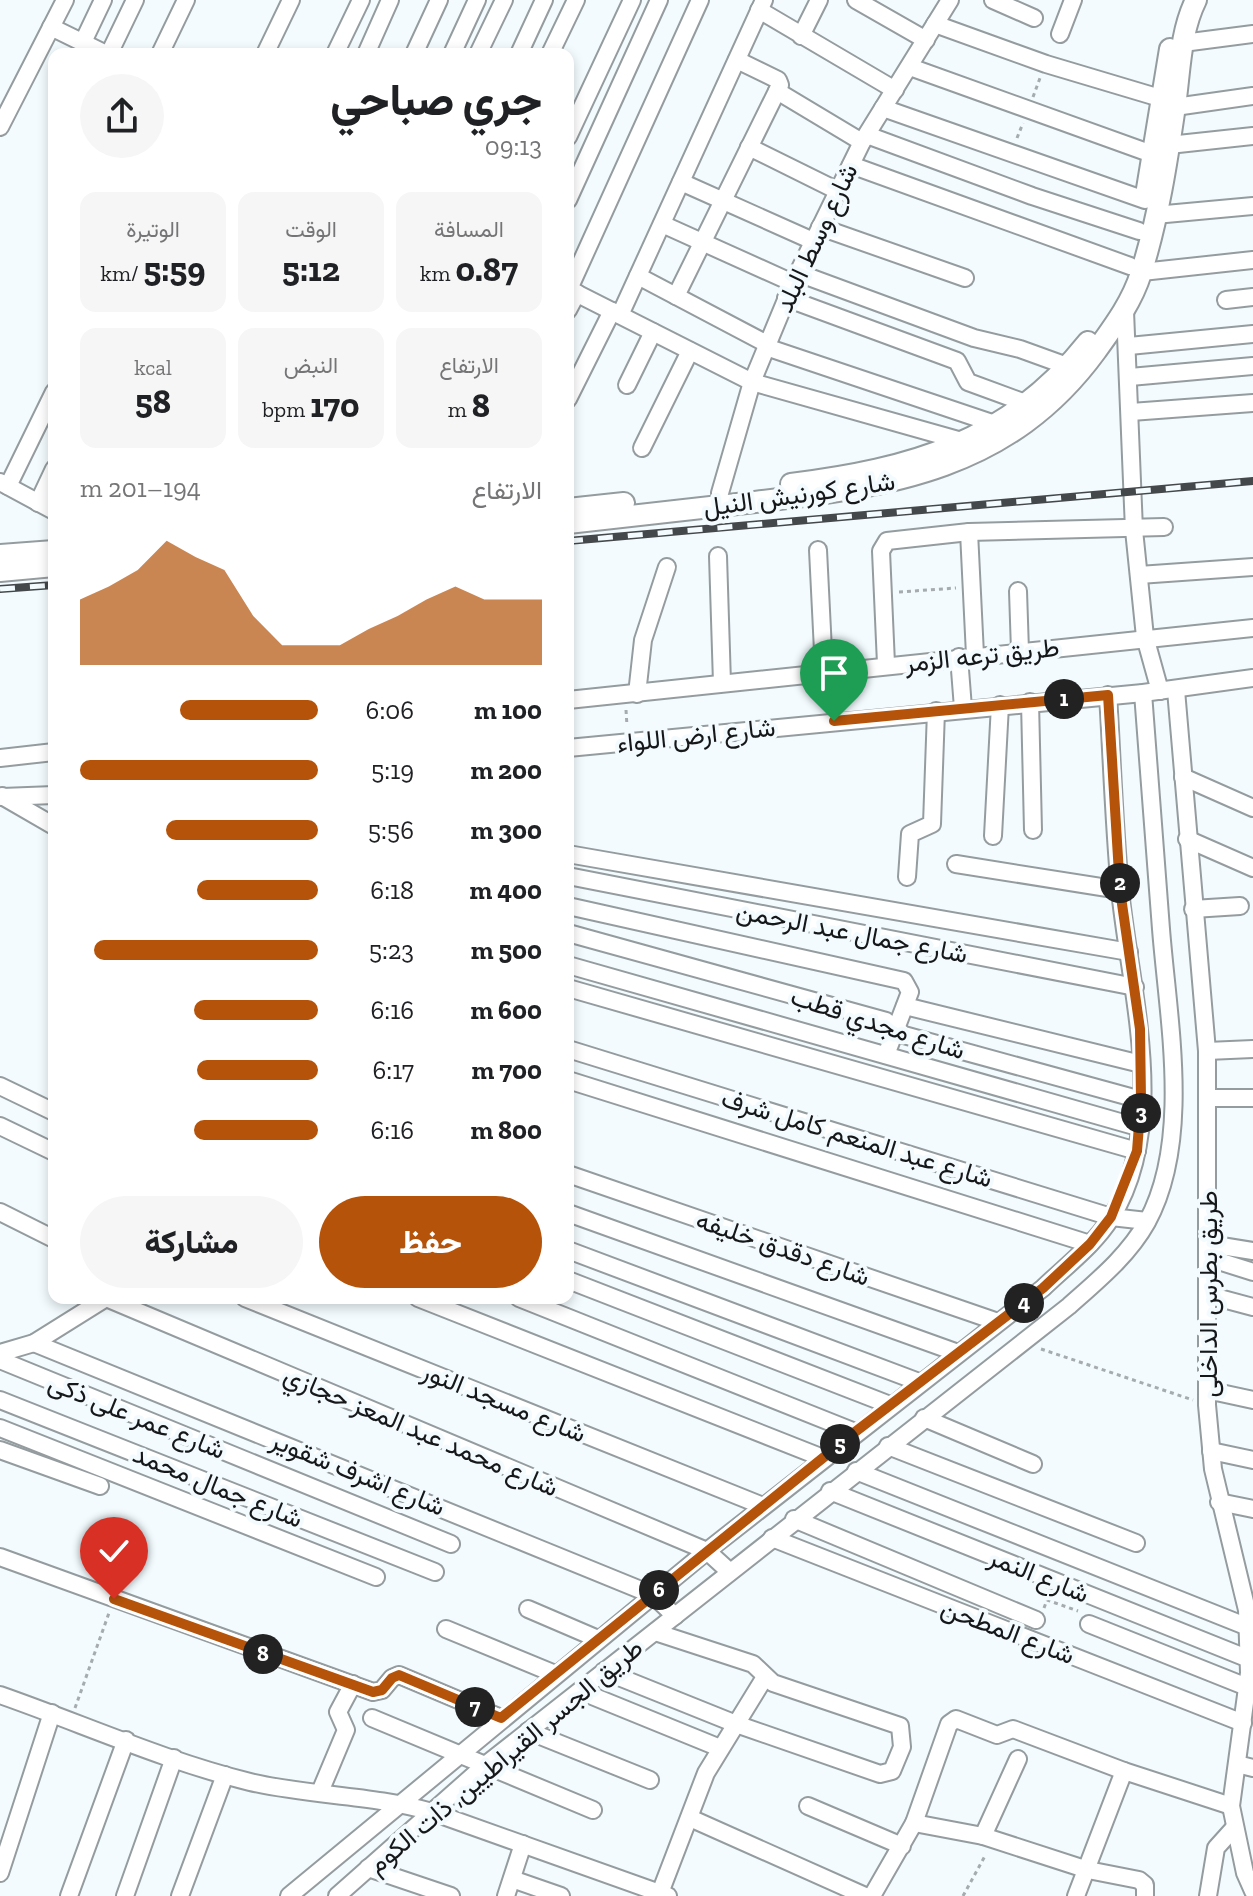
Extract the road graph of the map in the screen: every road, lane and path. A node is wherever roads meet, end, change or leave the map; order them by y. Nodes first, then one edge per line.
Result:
1 (65, 0) edge
2 (103, 0) edge
3 (135, 0) edge
4 (186, 0) edge
5 (291, 0) edge
6 (361, 0) edge
7 (390, 0) edge
8 (439, 0) edge
9 (477, 0) edge
10 (504, 0) edge
11 (544, 0) edge
12 (576, 0) edge
13 (632, 0) edge
14 (659, 0) edge
15 (700, 0) edge
16 (819, 0) edge
17 (856, 0) edge
18 (1073, 0) edge
19 (1186, 0) edge
20 (1196, 0) edge
21 (943, 2) edge
22 (1002, 2) edge
23 (762, 5) edge
24 (1034, 18) dead end
25 (935, 24) junction
26 (51, 27) junction
27 (1060, 34) dead end
28 (1253, 34) edge
29 (801, 36) junction
30 (926, 40) junction
31 (83, 42) junction
32 (1183, 43) junction
33 (95, 48) edge
34 (110, 48) edge
35 (163, 48) edge
36 (268, 48) edge
37 (338, 48) edge
38 (369, 48) edge
39 (417, 48) edge
40 (455, 48) edge
41 (481, 48) edge
42 (522, 48) edge
43 (553, 48) edge
44 (737, 60) junction
45 (910, 67) junction
46 (895, 90) junction
47 (777, 91) junction
48 (1253, 96) edge
49 (1168, 102) junction
50 (883, 108) junction
51 (574, 124) edge
52 (0, 127) edge
53 (1253, 136) edge
54 (864, 138) junction
55 (749, 147) junction
56 (1160, 150) junction
57 (851, 165) junction
58 (681, 182) junction
59 (574, 187) edge
60 (838, 191) junction
61 (723, 201) junction
62 (1253, 206) edge
63 (1150, 208) junction
64 (662, 224) junction
65 (1139, 231) junction
66 (816, 234) junction
67 (702, 242) junction
68 (1253, 260) edge
69 (1136, 269) junction
70 (638, 276) junction
71 (965, 278) dead end
72 (574, 283) edge
73 (792, 285) junction
74 (574, 292) edge
75 (676, 296) junction
76 (1253, 297) edge
77 (1226, 300) dead end
78 (1125, 311) junction
79 (616, 313) junction
80 (653, 332) junction
81 (1253, 334) edge
82 (767, 346) junction
83 (1129, 346) junction
84 (690, 351) junction
85 (1067, 366) junction
86 (1253, 366) edge
87 (1130, 377) junction
88 (752, 382) junction
89 (627, 385) dead end
90 (574, 388) edge
91 (48, 403) edge
92 (1253, 403) edge
93 (1028, 404) junction
94 (1131, 412) junction
95 (998, 425) junction
96 (965, 442) junction
97 (642, 448) dead end
98 (48, 482) edge
99 (4, 484) edge
100 (720, 493) junction
101 (38, 503) junction
102 (48, 508) edge
103 (574, 508) edge
104 (574, 522) edge
105 (1164, 527) dead end
106 (1134, 530) junction
107 (969, 532) junction
108 (818, 550) dead end
109 (48, 551) edge
110 (0, 555) edge
111 (718, 556) dead end
112 (48, 567) edge
113 (667, 567) dead end
114 (1253, 567) edge
115 (0, 571) edge
116 (1139, 575) junction
117 (971, 587) junction
118 (1018, 591) dead end
119 (883, 593) junction
120 (1253, 628) edge
121 (1145, 637) junction
122 (1020, 651) junction
123 (967, 656) junction
124 (886, 664) junction
125 (824, 671) junction
126 (1253, 678) edge
127 (722, 683) junction
128 (1159, 691) junction
129 (631, 694) junction
130 (1108, 695) junction
131 (574, 699) edge
132 (1030, 702) junction
133 (1000, 705) junction
134 (963, 708) junction
135 (936, 711) junction
136 (629, 742) junction
137 (574, 747) edge
138 (48, 753) edge
139 (0, 758) edge
140 (1183, 777) junction
141 (1, 796) edge
142 (48, 797) edge
143 (1250, 802) edge
144 (48, 823) edge
145 (1033, 830) dead end
146 (993, 836) dead end
147 (1187, 839) junction
148 (574, 855) edge
149 (956, 864) dead end
150 (1253, 868) edge
151 (574, 877) edge
152 (907, 877) dead end
153 (1120, 890) junction
154 (1240, 906) dead end
155 (574, 907) edge
156 (1193, 909) junction
157 (574, 935) edge
158 (1129, 952) junction
159 (574, 967) edge
160 (1135, 987) junction
161 (574, 990) edge
162 (905, 1006) junction
163 (896, 1028) junction
164 (1253, 1049) edge
165 (574, 1051) edge
166 (1207, 1051) junction
167 (886, 1055) junction
168 (1141, 1064) junction
169 (574, 1082) edge
170 (0, 1086) edge
171 (1207, 1098) junction
172 (1253, 1098) edge
173 (1141, 1100) junction
174 (48, 1109) edge
175 (0, 1126) edge
176 (1141, 1128) junction
177 (48, 1149) edge
178 (1137, 1151) junction
179 (574, 1176) edge
180 (0, 1212) edge
181 (574, 1215) edge
182 (1111, 1217) junction
183 (1147, 1221) junction
184 (48, 1236) edge
185 (1090, 1244) junction
186 (1209, 1251) junction
187 (1253, 1251) edge
188 (574, 1252) edge
189 (1253, 1272) edge
190 (574, 1282) edge
191 (1043, 1288) junction
192 (1208, 1295) junction
193 (96, 1304) edge
194 (120, 1304) edge
195 (260, 1304) edge
196 (433, 1304) edge
197 (534, 1304) edge
198 (1069, 1306) junction
199 (1253, 1307) edge
200 (998, 1322) junction
201 (1022, 1342) junction
202 (34, 1343) junction
203 (0, 1353) edge
204 (958, 1353) junction
205 (0, 1360) edge
206 (919, 1382) junction
207 (1207, 1398) junction
208 (0, 1400) edge
209 (1253, 1400) edge
210 (890, 1405) junction
211 (924, 1418) junction
212 (0, 1428) edge
213 (855, 1432) junction
214 (888, 1446) junction
215 (0, 1450) edge
216 (1211, 1451) junction
217 (823, 1458) junction
218 (1253, 1460) edge
219 (1033, 1464) dead end
220 (856, 1471) junction
221 (100, 1486) dead end
222 (784, 1490) junction
223 (830, 1491) junction
224 (1219, 1502) junction
225 (763, 1506) junction
226 (1253, 1509) edge
227 (800, 1514) junction
228 (772, 1538) junction
229 (1136, 1543) dead end
230 (451, 1544) dead end
231 (707, 1551) junction
232 (0, 1557) edge
233 (435, 1572) dead end
234 (730, 1572) junction
235 (376, 1577) dead end
236 (1246, 1579) edge
237 (653, 1595) junction
238 (114, 1599) junction
239 (528, 1609) dead end
240 (675, 1616) junction
241 (1036, 1620) joint
242 (1089, 1624) joint
243 (1248, 1627) junction
244 (446, 1629) dead end
245 (655, 1632) junction
246 (598, 1639) junction
247 (1250, 1652) edge
248 (604, 1671) junction
249 (555, 1674) junction
250 (765, 1677) junction
251 (353, 1684) junction
252 (1247, 1687) junction
253 (580, 1691) junction
254 (0, 1695) edge
255 (52, 1713) junction
256 (372, 1718) dead end
257 (501, 1718) junction
258 (71, 1719) junction
259 (736, 1724) junction
260 (528, 1731) junction
261 (1246, 1732) edge
262 (126, 1740) junction
263 (720, 1748) junction
264 (457, 1753) junction
265 (174, 1758) junction
266 (1018, 1759) dead end
267 (484, 1766) junction
268 (1245, 1766) edge
269 (1124, 1771) junction
270 (225, 1775) junction
271 (650, 1780) dead end
272 (320, 1792) junction
273 (402, 1803) junction
274 (808, 1806) dead end
275 (1231, 1806) junction
276 (593, 1810) dead end
277 (432, 1812) junction
278 (690, 1818) junction
279 (914, 1823) junction
280 (1234, 1828) junction
281 (989, 1838) junction
282 (523, 1844) junction
283 (902, 1846) junction
284 (1246, 1850) edge
285 (368, 1868) junction
286 (1088, 1870) junction
287 (0, 1873) edge
288 (512, 1879) junction
289 (1253, 1891) edge
290 (664, 1894) edge
291 (339, 1895) edge
292 (69, 1896) edge
293 (125, 1896) edge
294 (180, 1896) edge
295 (289, 1896) edge
296 (451, 1896) edge
297 (506, 1896) edge
298 (561, 1896) edge
299 (865, 1896) edge
300 (872, 1896) edge
301 (963, 1896) edge
302 (1076, 1896) edge
303 (1145, 1896) edge
304 (1208, 1896) edge

1 - 26 street
2 - 31 street
3 - 34 street
4 - 35 street
5 - 36 street
6 - 37 street
7 - 38 street
8 - 39 street
9 - 40 street
10 - 41 street
11 - 42 street
12 - 43 street
13 - 51 street
14 - 59 street
15 - 72 street
16 - 29 street
17 - 30 street
18 - 27 street
19 - 49 main road, شارع كورنيش النيل
20 - 32 main road, شارع كورنيش النيل
21 - 25 street, شارع وسط البلد
22 - 24 street
23 - 29 street
23 - 44 street
25 - 30 street, شارع وسط البلد
25 - 49 street
26 - 31 street
26 - 52 street
28 - 32 street
29 - 46 street
30 - 45 street, شارع وسط البلد
31 - 33 street
32 - 49 main road, شارع كورنيش النيل
44 - 47 street
44 - 58 street
45 - 46 street, شارع وسط البلد
45 - 56 street
46 - 50 street, شارع وسط البلد
47 - 54 street
47 - 55 street
48 - 49 street
49 - 56 main road, شارع كورنيش النيل
50 - 54 street, شارع وسط البلد
50 - 63 street
53 - 56 street
54 - 57 street, شارع وسط البلد
54 - 65 street
55 - 60 street
55 - 61 street
56 - 63 main road, شارع كورنيش النيل
57 - 60 street, شارع وسط البلد
57 - 69 street
58 - 61 street
58 - 64 street
60 - 66 street, شارع وسط البلد
61 - 66 street
61 - 67 street
62 - 63 street
63 - 65 main road, شارع كورنيش النيل
63 - 69 main road, شارع كورنيش النيل
64 - 67 street
64 - 70 street
65 - 69 main road, شارع كورنيش النيل
66 - 71 street
66 - 73 street, شارع وسط البلد
67 - 73 street
67 - 75 street
68 - 69 street
69 - 78 main road, شارع كورنيش النيل
69 - 85 main road, شارع كورنيش النيل
70 - 75 street
70 - 79 street
73 - 82 street, شارع وسط البلد
73 - 85 street
73 - 93 street
74 - 79 street
75 - 82 street
76 - 77 street
78 - 83 street
78 - 104 main road, شارع كورنيش النيل
79 - 80 street
79 - 90 street
80 - 84 street
80 - 89 street
81 - 83 street
82 - 88 street, شارع وسط البلد
82 - 95 street
83 - 87 street
84 - 88 street
84 - 97 street
85 - 93 main road, شارع كورنيش النيل
86 - 87 street
87 - 94 street
88 - 96 street
88 - 100 street, شارع وسط البلد
91 - 99 street
92 - 94 street
93 - 95 main road, شارع كورنيش النيل
94 - 106 street
95 - 96 main road, شارع كورنيش النيل
96 - 100 main road, شارع كورنيش النيل
98 - 101 street
99 - 101 street
100 - 103 main road, شارع كورنيش النيل
101 - 102 street
105 - 106 street
106 - 107 street
106 - 116 street
107 - 117 street
107 - 119 street
108 - 125 street
109 - 110 main road
111 - 127 street
112 - 115 main road
113 - 129 street
114 - 116 street
116 - 121 street
117 - 119 path
117 - 123 street
118 - 122 street
119 - 124 street
120 - 121 street, طريق ترعه الزمر
121 - 122 street, طريق ترعه الزمر
121 - 128 street
122 - 123 street, طريق ترعه الزمر
123 - 124 street, طريق ترعه الزمر
123 - 134 street
124 - 125 street, طريق ترعه الزمر
125 - 127 street, طريق ترعه الزمر
126 - 128 street, شارع ارض اللواء
127 - 129 street, طريق ترعه الزمر
128 - 130 street, شارع ارض اللواء
128 - 140 street, طريق بطرس الداخلى
128 - 183 street, طريق الجسر القيراطيين, ذات الكوم
129 - 131 street, طريق ترعه الزمر
129 - 136 path
130 - 132 street, شارع ارض اللواء
130 - 153 street, طريق الجسر القيراطيين, ذات الكوم
132 - 133 street, شارع ارض اللواء
132 - 145 street
133 - 134 street, شارع ارض اللواء
133 - 146 street
134 - 135 street, شارع ارض اللواء
135 - 136 street, شارع ارض اللواء
135 - 152 street
136 - 137 street, شارع ارض اللواء
138 - 139 street
140 - 143 street
140 - 147 street, طريق بطرس الداخلى
141 - 142 street
141 - 144 street
147 - 150 street
147 - 156 street, طريق بطرس الداخلى
148 - 158 street
149 - 153 street
151 - 160 street, شارع جمال عبد الرحمن
153 - 158 street, طريق الجسر القيراطيين, ذات الكوم
154 - 156 street
155 - 162 street
156 - 166 street, طريق بطرس الداخلى
157 - 163 street, شارع مجدي قطب
158 - 160 street, طريق الجسر القيراطيين, ذات الكوم
159 - 167 street
160 - 168 street, طريق الجسر القيراطيين, ذات الكوم
161 - 178 street
162 - 163 street
162 - 168 street
163 - 167 street
163 - 173 street, شارع مجدي قطب
164 - 166 street
165 - 182 street, شارع عبد المنعم كامل شرف
166 - 171 street, طريق بطرس الداخلى
167 - 176 street
168 - 173 street, طريق الجسر القيراطيين, ذات الكوم
169 - 185 street
170 - 174 street
171 - 172 street
171 - 186 street, طريق بطرس الداخلى
173 - 176 street, طريق الجسر القيراطيين, ذات الكوم
175 - 177 street
176 - 178 street, طريق الجسر القيراطيين, ذات الكوم
178 - 182 street, طريق الجسر القيراطيين, ذات الكوم
179 - 200 street, شارع دقدق خليفه
180 - 184 street
181 - 204 street
182 - 183 street, شارع عبد المنعم كامل شرف
182 - 185 street, طريق الجسر القيراطيين, ذات الكوم
183 - 198 street, طريق الجسر القيراطيين, ذات الكوم
185 - 191 street, طريق الجسر القيراطيين, ذات الكوم
186 - 187 street
186 - 189 street
186 - 192 street, طريق بطرس الداخلى
188 - 206 street
190 - 210 street
191 - 198 street
191 - 200 street, طريق الجسر القيراطيين, ذات الكوم
192 - 199 street
192 - 207 street, طريق بطرس الداخلى
193 - 202 street
194 - 231 street, شارع محمد عبد المعز حجازي
195 - 225 street, شارع مسجد النور
196 - 217 street
197 - 213 street
198 - 201 street, طريق الجسر القيراطيين, ذات الكوم
200 - 204 street, طريق الجسر القيراطيين, ذات الكوم
201 - 207 path
201 - 211 street, طريق الجسر القيراطيين, ذات الكوم
202 - 203 street
202 - 237 street, شارع اشرف شقوير
204 - 206 street, طريق الجسر القيراطيين, ذات الكوم
205 - 230 street, شارع عمر على ذكى
206 - 210 street, طريق الجسر القيراطيين, ذات الكوم
207 - 209 street
207 - 216 street, طريق بطرس الداخلى
208 - 233 street, شارع جمال محمد
210 - 213 street, طريق الجسر القيراطيين, ذات الكوم
211 - 214 street, طريق الجسر القيراطيين, ذات الكوم
211 - 219 street
212 - 235 street
213 - 217 street, طريق الجسر القيراطيين, ذات الكوم
214 - 220 street, طريق الجسر القيراطيين, ذات الكوم
214 - 229 street
215 - 221 street
216 - 218 street
216 - 224 street, طريق بطرس الداخلى
217 - 222 street, طريق الجسر القيراطيين, ذات الكوم
220 - 223 street, طريق الجسر القيراطيين, ذات الكوم
220 - 243 street
222 - 225 street, طريق الجسر القيراطيين, ذات الكوم
222 - 227 street
223 - 227 street, طريق الجسر القيراطيين, ذات الكوم
223 - 247 street, شارع النمر
224 - 226 street
224 - 236 street, طريق بطرس الداخلى
225 - 231 street, طريق الجسر القيراطيين, ذات الكوم
227 - 228 street, طريق الجسر القيراطيين, ذات الكوم
227 - 241 street
228 - 234 street, طريق الجسر القيراطيين, ذات الكوم
228 - 261 street, شارع المطحن
231 - 234 street, شارع محمد عبد المعز حجازي
231 - 237 street, طريق الجسر القيراطيين, ذات الكوم
232 - 238 street
234 - 240 street, طريق الجسر القيراطيين, ذات الكوم
236 - 243 street, طريق بطرس الداخلى
237 - 240 street, شارع اشرف شقوير
237 - 246 street, طريق الجسر القيراطيين, ذات الكوم
238 - 251 street
238 - 258 path
239 - 246 street
240 - 245 street, طريق الجسر القيراطيين, ذات الكوم
241 - 242 path
242 - 252 street
243 - 247 street, طريق بطرس الداخلى
244 - 249 street
245 - 248 street, طريق الجسر القيراطيين, ذات الكوم
245 - 250 street
246 - 249 street, طريق الجسر القيراطيين, ذات الكوم
247 - 252 street, طريق بطرس الداخلى
248 - 253 street, طريق الجسر القيراطيين, ذات الكوم
248 - 259 street
249 - 257 street, طريق الجسر القيراطيين, ذات الكوم
250 - 259 street
250 - 259 street
251 - 257 street
251 - 272 street
252 - 261 street, طريق بطرس الداخلى
253 - 260 street, طريق الجسر القيراطيين, ذات الكوم
253 - 263 street
254 - 255 street
255 - 258 street
255 - 287 street
256 - 264 street
257 - 264 street, طريق الجسر القيراطيين, ذات الكوم
258 - 262 street
259 - 263 street
260 - 267 street, طريق الجسر القيراطيين, ذات الكوم
260 - 271 street
261 - 268 street, طريق بطرس الداخلى
262 - 265 street
262 - 292 street
263 - 278 street
264 - 267 street
264 - 273 street, طريق الجسر القيراطيين, ذات الكوم
265 - 270 street
265 - 293 street
266 - 281 street
267 - 276 street
267 - 277 street, طريق الجسر القيراطيين, ذات الكوم
268 - 275 street, طريق بطرس الداخلى
269 - 275 street
269 - 279 street
269 - 286 street
270 - 272 street
270 - 294 street
272 - 273 street
273 - 277 street
273 - 295 street, طريق الجسر القيراطيين, ذات الكوم
274 - 283 street
275 - 280 street, طريق بطرس الداخلى
277 - 282 street
277 - 285 street, طريق الجسر القيراطيين, ذات الكوم
278 - 290 street
278 - 299 street
279 - 281 street
279 - 283 street
280 - 284 street, طريق بطرس الداخلى
280 - 304 street
281 - 286 street
281 - 301 path
282 - 288 street
282 - 290 street
283 - 300 street
284 - 289 street, طريق بطرس الداخلى
285 - 291 street, طريق الجسر القيراطيين, ذات الكوم
285 - 296 street
286 - 302 street
286 - 303 street
288 - 297 street
288 - 298 street

